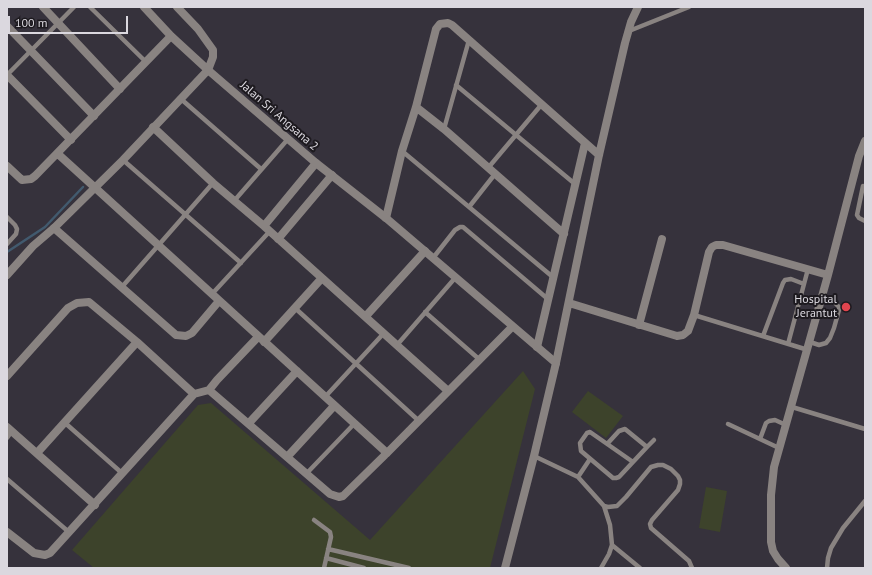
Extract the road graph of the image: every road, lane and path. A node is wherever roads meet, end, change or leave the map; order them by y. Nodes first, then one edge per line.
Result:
1 (43, 7) edge
2 (74, 7) edge
3 (90, 7) edge
4 (144, 7) edge
5 (177, 7) edge
6 (638, 7) edge
7 (689, 7) edge
8 (58, 23) junction
9 (7, 26) edge
10 (628, 31) junction
11 (171, 36) junction
12 (469, 40) junction
13 (31, 50) junction
14 (146, 62) junction
15 (208, 70) junction
16 (7, 75) edge
17 (456, 84) junction
18 (120, 89) junction
19 (180, 99) junction
20 (542, 104) junction
21 (416, 107) junction
22 (94, 116) junction
23 (153, 127) junction
24 (444, 129) junction
25 (516, 135) junction
26 (288, 139) junction
27 (71, 140) junction
28 (865, 141) edge
29 (585, 143) junction
30 (402, 152) junction
31 (58, 154) junction
32 (600, 155) junction
33 (123, 160) junction
34 (316, 163) junction
35 (7, 166) edge
36 (488, 168) junction
37 (262, 169) junction
38 (495, 174) junction
39 (332, 175) junction
40 (213, 183) junction
41 (852, 183) junction
42 (576, 184) junction
43 (864, 186) edge
44 (95, 188) junction
45 (234, 200) junction
46 (469, 207) junction
47 (184, 215) junction
48 (7, 217) edge
49 (386, 218) junction
50 (865, 222) edge
51 (54, 228) junction
52 (267, 228) junction
53 (564, 234) junction
54 (278, 239) junction
55 (662, 239) dead end
56 (7, 244) edge
57 (158, 245) junction
58 (425, 251) junction
59 (433, 258) junction
60 (240, 263) junction
61 (808, 269) junction
62 (7, 275) edge
63 (828, 275) junction
64 (322, 278) junction
65 (455, 278) junction
66 (554, 278) junction
67 (804, 284) junction
68 (121, 288) junction
69 (212, 294) junction
70 (822, 298) junction
71 (549, 300) junction
72 (219, 301) junction
73 (569, 303) junction
74 (295, 308) junction
75 (425, 312) junction
76 (694, 314) junction
77 (366, 316) junction
78 (639, 325) junction
79 (512, 327) junction
80 (384, 333) junction
81 (763, 336) junction
82 (261, 339) junction
83 (137, 342) junction
84 (397, 344) junction
85 (788, 344) junction
86 (809, 346) junction
87 (537, 347) junction
88 (480, 360) junction
89 (356, 363) junction
90 (556, 363) junction
91 (297, 371) junction
92 (7, 376) edge
93 (209, 390) junction
94 (448, 391) junction
95 (194, 394) junction
96 (325, 397) junction
97 (334, 406) junction
98 (792, 407) junction
99 (419, 421) junction
100 (64, 422) junction
101 (249, 423) junction
102 (354, 424) junction
103 (728, 424) dead end
104 (786, 424) junction
105 (865, 429) edge
106 (9, 432) edge
107 (760, 439) junction
108 (654, 440) dead end
109 (608, 444) junction
110 (647, 447) junction
111 (779, 448) junction
112 (37, 453) junction
113 (386, 453) junction
114 (288, 456) junction
115 (534, 456) junction
116 (590, 459) junction
117 (634, 462) junction
118 (123, 474) junction
119 (307, 474) junction
120 (578, 477) junction
121 (7, 480) edge
122 (865, 501) edge
123 (95, 505) junction
124 (604, 506) junction
125 (314, 520) dead end
126 (70, 533) junction
127 (9, 537) edge
128 (612, 545) junction
129 (328, 549) junction
130 (326, 558) junction
131 (324, 568) edge
132 (364, 568) edge
133 (409, 568) edge
134 (505, 568) edge
135 (600, 568) edge
136 (640, 568) edge
137 (692, 568) edge
138 (786, 568) edge
139 (827, 568) edge

1 - 8 street
2 - 8 lane
3 - 14 lane
4 - 11 street, Jalan Sri Angsana 2
5 - 15 street
6 - 10 street
7 - 10 lane
8 - 13 lane
8 - 18 street
9 - 13 street
10 - 32 street
11 - 14 street
11 - 15 street, Jalan Sri Angsana 2
12 - 17 lane
12 - 20 street
12 - 21 street
13 - 16 lane
13 - 22 street
14 - 18 street
15 - 19 street
15 - 26 street, Jalan Sri Angsana 2
16 - 27 street
17 - 24 lane
17 - 25 lane
18 - 22 street
19 - 23 street
19 - 37 lane
20 - 25 lane
20 - 29 street
21 - 24 street
21 - 30 street
22 - 27 street
23 - 33 street
23 - 40 street
24 - 36 street
25 - 36 lane
25 - 42 lane
26 - 34 street, Jalan Sri Angsana 2
26 - 37 lane
27 - 31 street
28 - 41 street
29 - 32 street
29 - 42 street
30 - 46 lane
30 - 49 street
31 - 35 street
31 - 44 street
32 - 73 street
33 - 44 street
33 - 47 lane
34 - 39 street, Jalan Sri Angsana 2
34 - 52 street
36 - 38 street
37 - 45 lane
38 - 46 lane
38 - 53 street
39 - 49 street, Jalan Sri Angsana 2
39 - 54 street
40 - 45 street
40 - 47 lane
41 - 43 lane
41 - 63 street
42 - 53 street
43 - 50 lane
44 - 51 street
44 - 57 street
45 - 52 street
46 - 66 lane
47 - 57 lane
47 - 60 lane
48 - 56 lane
49 - 58 street, Jalan Sri Angsana 2
51 - 62 street
51 - 68 street
52 - 54 street
52 - 60 lane
53 - 66 street
54 - 64 street
55 - 78 street
57 - 68 lane
57 - 69 street
58 - 59 street, Jalan Sri Angsana 2
58 - 77 street
59 - 65 street, Jalan Sri Angsana 2
59 - 71 lane
60 - 69 lane
61 - 63 street
61 - 67 lane
61 - 76 street
63 - 70 street
64 - 74 street
64 - 77 street
65 - 75 lane
65 - 79 street, Jalan Sri Angsana 2
66 - 71 street
67 - 81 lane
67 - 85 lane
68 - 72 street
69 - 72 street
70 - 86 street
70 - 86 lane
71 - 87 street
72 - 82 street
73 - 78 street
73 - 90 street
74 - 82 street
74 - 89 lane
75 - 84 lane
75 - 88 lane
76 - 78 street
76 - 81 lane
77 - 80 street
79 - 87 street, Jalan Sri Angsana 2
79 - 88 street
80 - 84 street
80 - 89 lane
81 - 85 lane
82 - 91 street
82 - 93 street
83 - 92 street
83 - 95 street
83 - 100 street
84 - 94 street
85 - 86 lane
86 - 98 street
87 - 90 street, Jalan Sri Angsana 2
88 - 94 street
89 - 96 lane
89 - 99 lane
90 - 115 street
91 - 96 street
91 - 101 street
93 - 95 street
93 - 101 street
94 - 99 street
95 - 118 street
96 - 97 street
97 - 102 street
97 - 114 street
98 - 104 street
98 - 105 lane
99 - 113 street
100 - 112 street
100 - 118 lane
101 - 114 street
102 - 113 street
102 - 119 lane
103 - 107 lane
104 - 107 lane
104 - 111 street
106 - 112 street
107 - 111 lane
108 - 110 lane
109 - 110 lane
109 - 116 lane
109 - 117 lane
110 - 117 lane
111 - 138 street
112 - 123 street
113 - 119 street
114 - 119 street
115 - 120 lane
115 - 134 street
116 - 117 lane
116 - 120 lane
118 - 123 street
120 - 124 lane
121 - 126 lane
122 - 139 lane
123 - 126 street
124 - 128 lane
124 - 137 lane
125 - 129 lane
126 - 127 street
128 - 135 lane
128 - 136 lane
129 - 130 lane
129 - 133 lane
130 - 131 lane
130 - 132 lane

